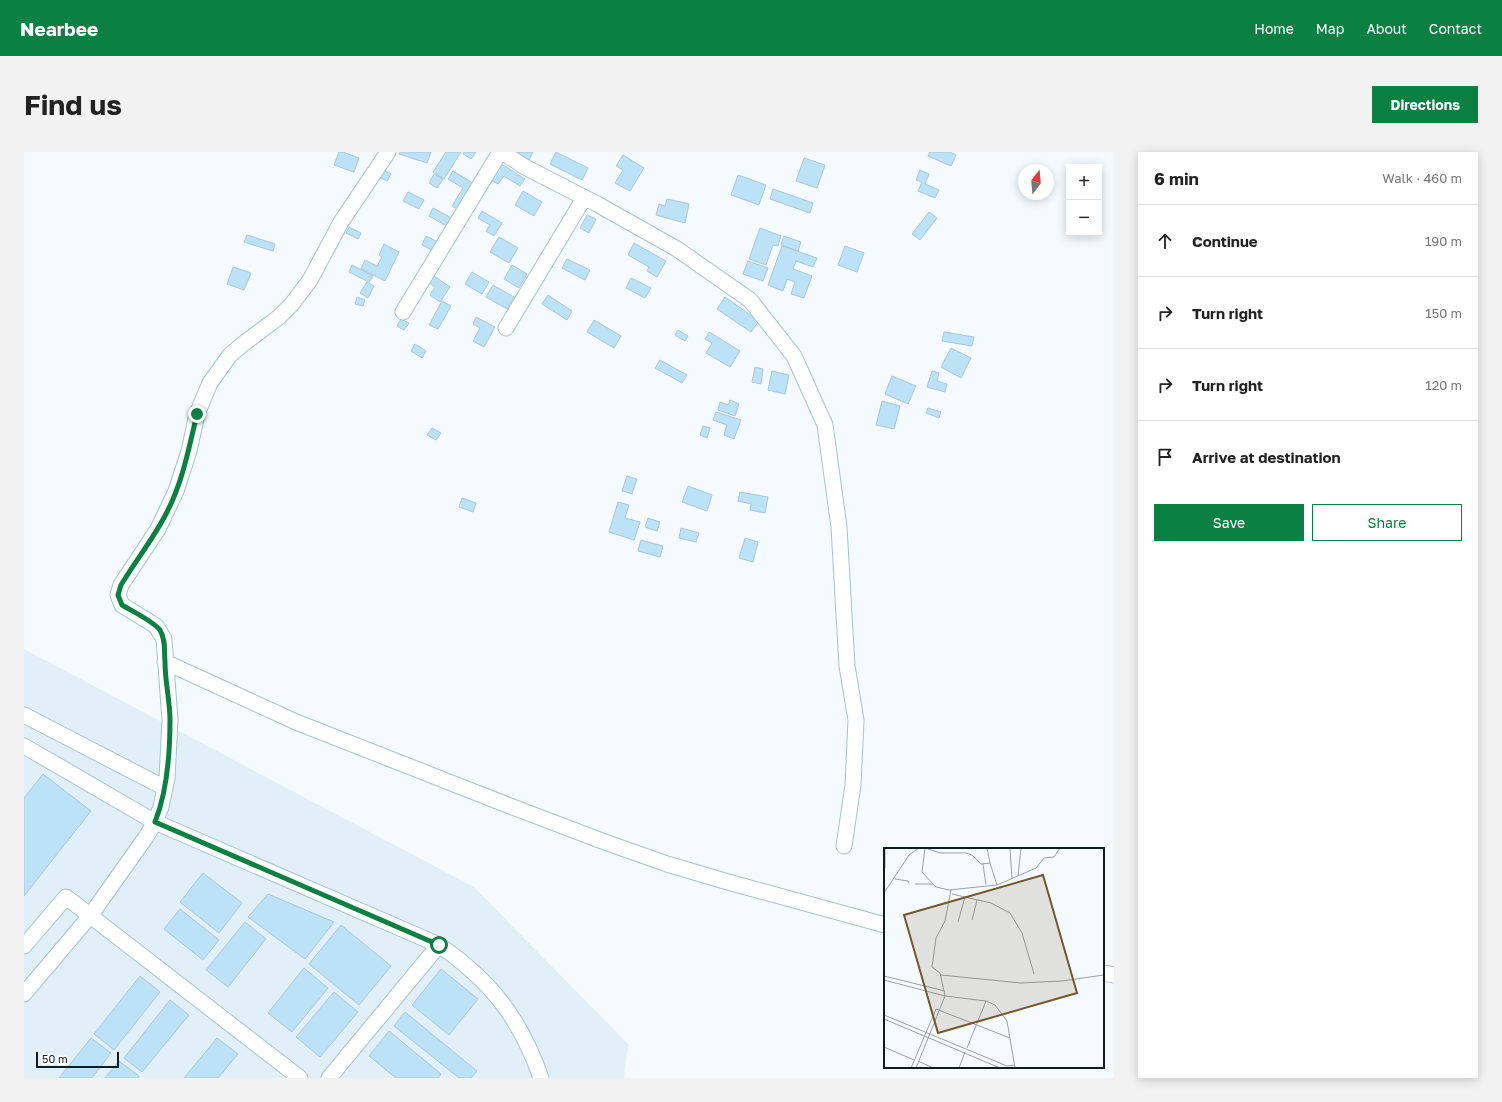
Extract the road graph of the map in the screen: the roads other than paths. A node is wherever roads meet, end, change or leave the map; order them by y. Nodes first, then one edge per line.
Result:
1 (388, 152) edge
2 (501, 152) edge
3 (584, 198) junction
4 (403, 312) dead end
5 (506, 328) dead end
6 (165, 662) junction
7 (24, 715) edge
8 (24, 746) edge
9 (165, 788) junction
10 (155, 822) junction
11 (844, 846) dead end
12 (90, 916) junction
13 (884, 925) edge
14 (439, 945) junction
15 (24, 946) edge
16 (1104, 973) edge
17 (1114, 975) edge
18 (24, 994) edge
19 (300, 1078) edge
20 (329, 1078) edge
21 (541, 1078) edge

1 - 6 street
2 - 3 street
2 - 4 street
3 - 5 street
3 - 11 street
6 - 9 street
6 - 13 street
7 - 9 street
8 - 10 street
9 - 10 street
10 - 12 street
10 - 14 street
12 - 15 street
12 - 18 street
12 - 19 street
14 - 20 street
14 - 21 street
16 - 17 street

